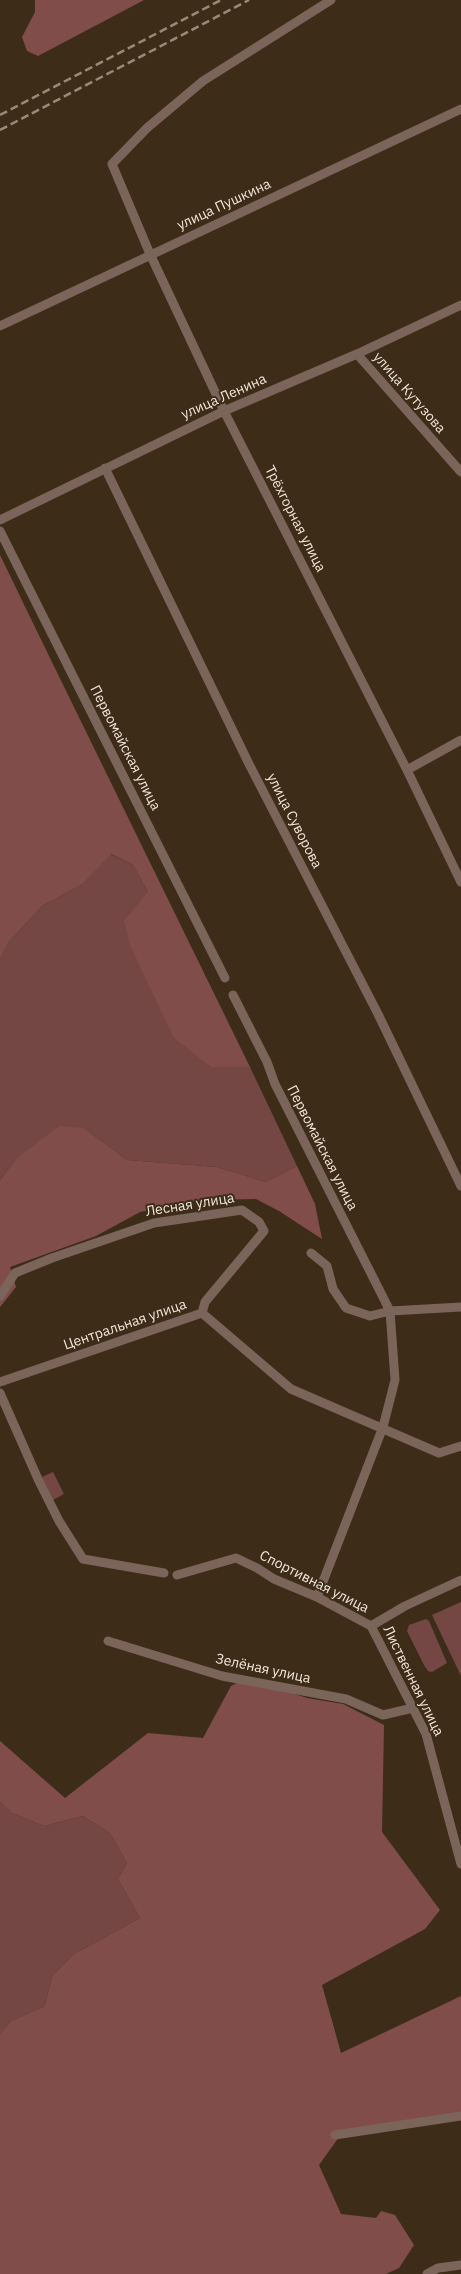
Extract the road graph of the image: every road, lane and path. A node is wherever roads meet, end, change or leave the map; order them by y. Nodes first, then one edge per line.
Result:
1 (331, 0) edge
2 (461, 109) edge
3 (150, 254) junction
4 (461, 305) edge
5 (0, 326) edge
6 (356, 354) junction
7 (224, 411) junction
8 (106, 468) junction
9 (461, 472) edge
10 (0, 520) edge
11 (0, 531) edge
12 (461, 740) edge
13 (407, 770) junction
14 (461, 882) edge
15 (225, 978) dead end
16 (233, 995) dead end
17 (461, 1186) edge
18 (311, 1252) dead end
19 (0, 1296) edge
20 (461, 1308) edge
21 (390, 1311) junction
22 (202, 1313) junction
23 (0, 1382) edge
24 (0, 1393) edge
25 (382, 1427) junction
26 (461, 1446) edge
27 (164, 1573) dead end
28 (177, 1575) dead end
29 (461, 1580) edge
30 (317, 1597) junction
31 (371, 1626) junction
32 (108, 1641) dead end
33 (413, 1708) junction
34 (461, 1864) edge
35 (461, 2116) edge
36 (335, 2135) dead end
37 (461, 2265) edge
38 (427, 2274) edge

1 - 3 street, Трёхгорная улица
2 - 3 street, улица Пушкина
3 - 5 street, улица Пушкина
3 - 7 street, Трёхгорная улица
4 - 6 street, улица Ленина
6 - 7 street, улица Ленина
6 - 9 street, улица Кутузова
7 - 8 street, улица Ленина
7 - 13 street, Трёхгорная улица
8 - 10 street, улица Ленина
8 - 17 street, улица Суворова
11 - 15 street, Первомайская улица
12 - 13 street
13 - 14 street, Трёхгорная улица
16 - 21 street, Первомайская улица
18 - 21 street
19 - 22 street, Лесная улица
20 - 21 street
21 - 25 street
22 - 23 street, Центральная улица
22 - 25 street, Центральная улица
24 - 27 street
25 - 26 street, Центральная улица
25 - 30 street
28 - 30 street, Спортивная улица
29 - 31 street, Спортивная улица
30 - 31 street, Спортивная улица
31 - 33 street, Лиственная улица
32 - 33 street, Зелёная улица
33 - 34 street, Лиственная улица
35 - 36 street
37 - 38 street

